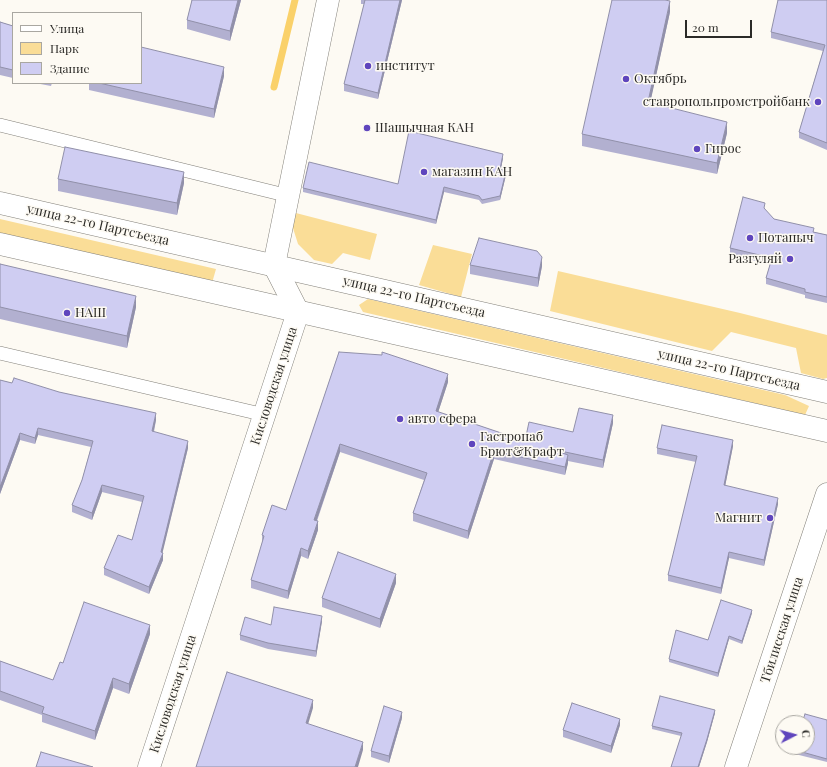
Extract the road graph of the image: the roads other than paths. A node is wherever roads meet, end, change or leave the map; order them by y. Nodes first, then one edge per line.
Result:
1 (328, 0) edge
2 (0, 125) edge
3 (289, 196) junction
4 (0, 203) edge
5 (0, 244) edge
6 (274, 266) junction
7 (298, 312) junction
8 (0, 353) edge
9 (827, 392) edge
10 (264, 415) junction
11 (827, 431) edge
12 (827, 494) edge
13 (148, 767) edge
14 (736, 767) edge

1 - 3 main road
2 - 3 lane
3 - 6 main road
4 - 6 main road, улица 22-го Партсъезда
5 - 7 main road
6 - 7 main road, Кисловодская улица
6 - 9 main road, улица 22-го Партсъезда
7 - 10 main road, Кисловодская улица
7 - 11 main road
8 - 10 lane
10 - 13 main road, Кисловодская улица
12 - 14 main road, Тбилисская улица

